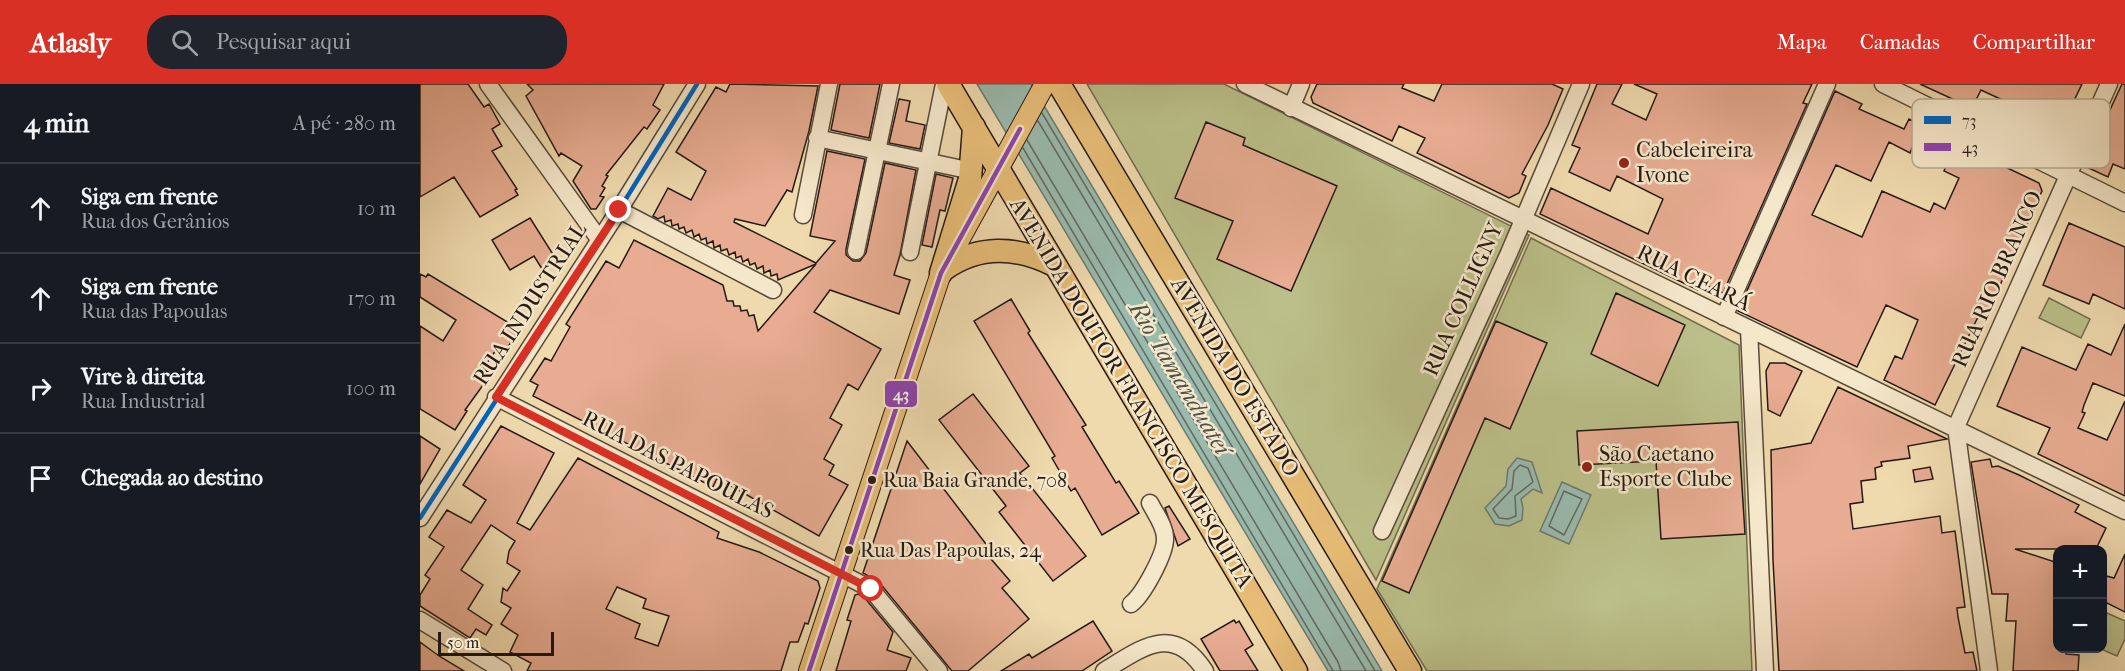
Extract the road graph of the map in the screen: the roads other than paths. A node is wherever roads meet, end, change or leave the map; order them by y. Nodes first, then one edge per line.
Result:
1 (488, 84) edge
2 (697, 84) edge
3 (829, 84) edge
4 (891, 84) edge
5 (946, 84) edge
6 (1245, 84) edge
7 (1301, 84) edge
8 (1581, 84) edge
9 (1827, 84) edge
10 (1882, 84) edge
11 (2109, 84) edge
12 (1048, 88) edge
13 (1913, 99) edge
14 (2102, 99) edge
15 (1291, 108) junction
16 (974, 127) junction
17 (817, 138) junction
18 (877, 150) junction
19 (928, 161) junction
20 (998, 168) junction
21 (2055, 168) edge
22 (2070, 168) edge
23 (972, 171) junction
24 (2067, 174) junction
25 (2125, 202) edge
26 (619, 210) junction
27 (803, 215) dead end
28 (1523, 220) junction
29 (599, 239) junction
30 (856, 251) dead end
31 (910, 252) dead end
32 (1054, 265) junction
33 (942, 272) junction
34 (773, 290) dead end
35 (1724, 316) junction
36 (1749, 329) junction
37 (496, 397) junction
38 (1956, 427) junction
39 (1150, 503) dead end
40 (2125, 511) edge
41 (420, 518) edge
42 (1382, 531) dead end
43 (840, 573) junction
44 (1131, 604) dead end
45 (420, 620) edge
46 (934, 665) edge
47 (503, 671) edge
48 (809, 671) edge
49 (1104, 671) edge
50 (1205, 671) edge
51 (1296, 671) edge
52 (1410, 671) edge
53 (1765, 671) edge
54 (1989, 671) edge

1 - 29 street
2 - 26 street, RUA INDUSTRIAL
3 - 17 street
4 - 18 street
5 - 16 highway, AVENIDA DOUTOR FRANCISCO MESQUITA
5 - 19 street
6 - 15 street, RUA CEARÁ
7 - 15 street
8 - 28 street, RUA COLLIGNY
9 - 35 street
10 - 13 street
11 - 14 street, RUA RIO BRANCO
12 - 20 main road
12 - 52 highway, AVENIDA DO ESTADO
15 - 28 street, RUA CEARÁ
16 - 20 highway, AVENIDA DOUTOR FRANCISCO MESQUITA
16 - 23 highway
17 - 18 street
17 - 27 street
18 - 19 street
18 - 30 street
19 - 23 street
19 - 31 street
20 - 32 highway, AVENIDA DOUTOR FRANCISCO MESQUITA
20 - 33 main road
21 - 24 street
22 - 24 street, RUA RIO BRANCO
23 - 33 highway
24 - 25 street
24 - 38 street, RUA RIO BRANCO
26 - 29 street, RUA INDUSTRIAL
26 - 34 street
28 - 35 street, RUA CEARÁ
28 - 42 street, RUA COLLIGNY
29 - 37 street, RUA INDUSTRIAL
32 - 33 highway
32 - 51 highway, AVENIDA DOUTOR FRANCISCO MESQUITA
33 - 43 main road
35 - 36 street, RUA CEARÁ
36 - 38 street, RUA CEARÁ
36 - 53 street
37 - 41 street, RUA INDUSTRIAL
37 - 43 street, RUA DAS PAPOULAS
38 - 40 street, RUA CEARÁ
38 - 54 street
39 - 44 street
43 - 46 street, RUA DAS PAPOULAS
43 - 48 main road
45 - 47 street
49 - 50 street

